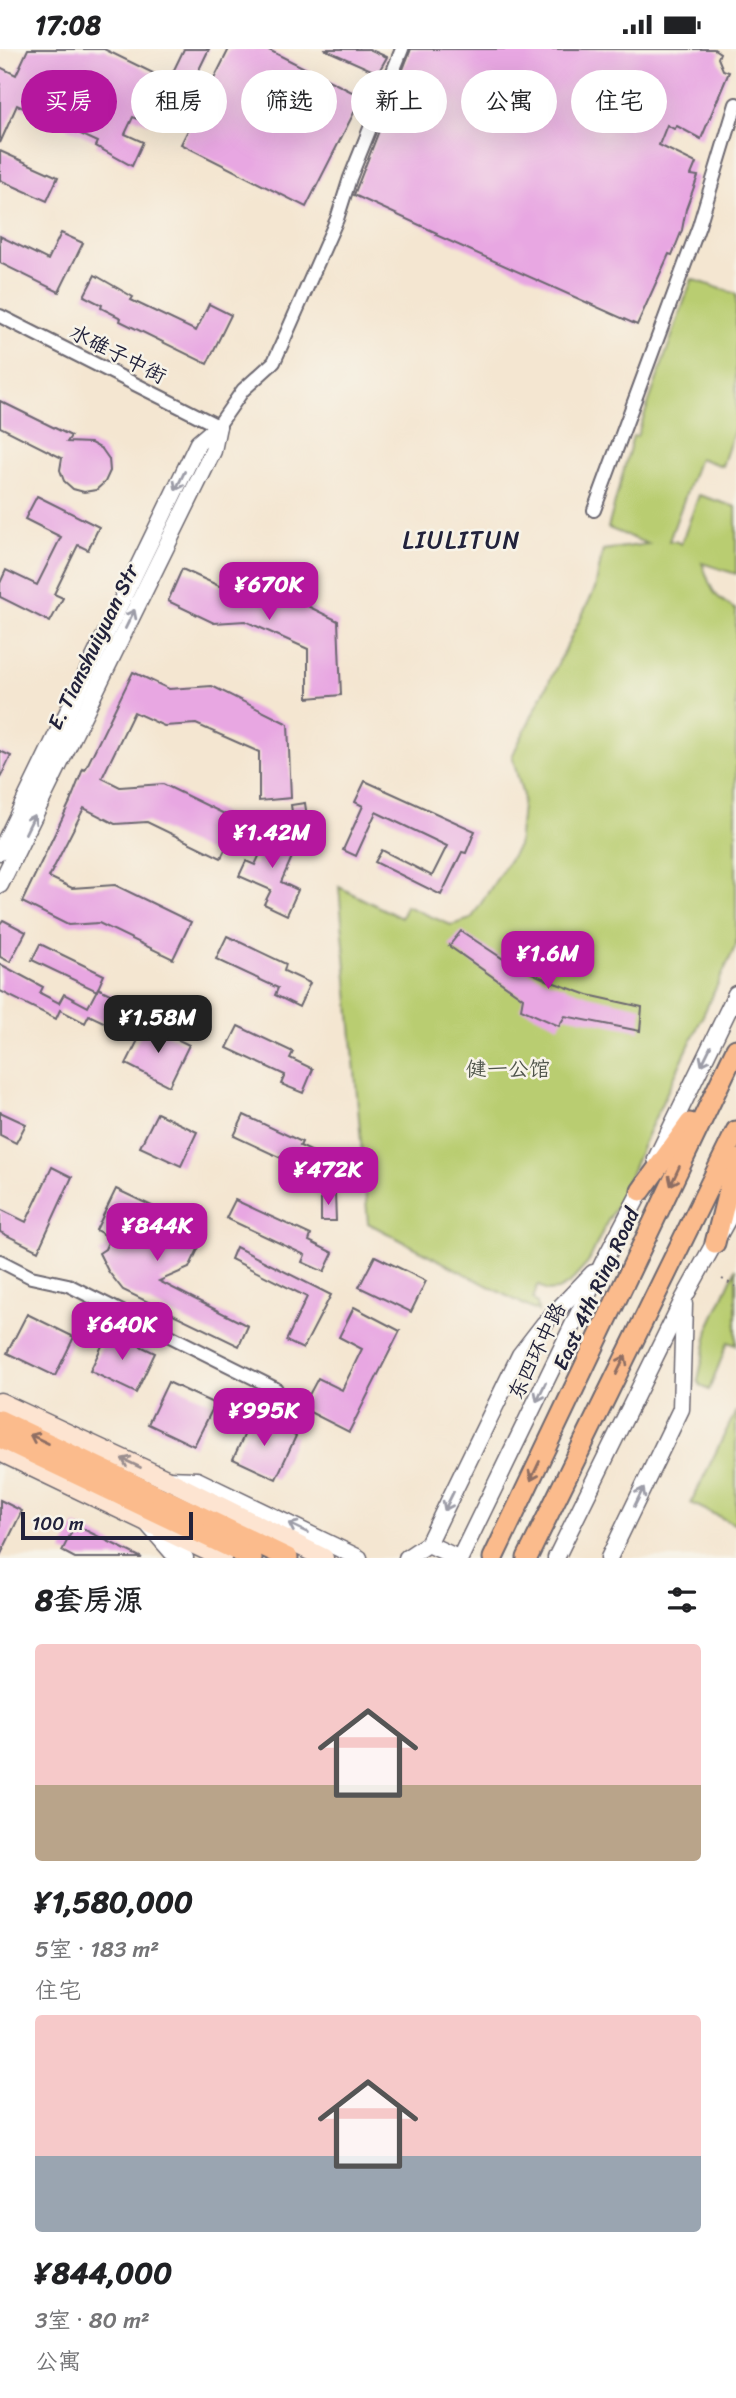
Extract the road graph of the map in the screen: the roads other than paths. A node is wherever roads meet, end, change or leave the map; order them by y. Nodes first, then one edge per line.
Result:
1 (402, 49) edge
2 (736, 104) edge
3 (0, 316) edge
4 (218, 426) junction
5 (594, 510) dead end
6 (0, 852) edge
7 (0, 885) edge
8 (736, 995) edge
9 (736, 1049) edge
10 (718, 1085) junction
11 (736, 1131) edge
12 (736, 1159) edge
13 (641, 1191) junction
14 (736, 1204) edge
15 (715, 1243) junction
16 (0, 1261) edge
17 (604, 1261) junction
18 (684, 1298) junction
19 (276, 1389) dead end
20 (0, 1402) edge
21 (0, 1420) edge
22 (0, 1438) edge
23 (0, 1452) edge
24 (166, 1479) junction
25 (144, 1520) junction
26 (207, 1528) junction
27 (428, 1544) junction
28 (495, 1554) edge
29 (185, 1558) edge
30 (222, 1558) edge
31 (252, 1558) edge
32 (288, 1558) edge
33 (324, 1558) edge
34 (359, 1558) edge
35 (407, 1558) edge
36 (459, 1558) edge
37 (527, 1558) edge
38 (556, 1558) edge
39 (609, 1558) edge

1 - 4 street, E. Tianshuiyuan Str
2 - 5 street
3 - 4 street, 水碓子中街
4 -> 6 street, E. Tianshuiyuan Str
7 -> 4 street, E. Tianshuiyuan Str
8 -> 13 street, 东四环中路
9 - 10 main road, East 4th Ring Road
10 - 13 main road
10 -> 28 main road, East 4th Ring Road
37 -> 11 main road
12 - 15 main road
13 - 17 street, 东四环中路
14 - 15 street
15 - 18 street
16 - 19 street
17 -> 27 street
17 -> 36 street, 东四环中路
18 - 38 street
39 -> 18 street
24 -> 20 main road
26 -> 21 main road
22 - 26 main road
23 - 25 main road
24 - 33 main road
34 -> 24 street
25 - 29 street
25 - 30 main road
26 - 31 main road
26 - 32 main road
27 - 35 street
27 - 36 street

